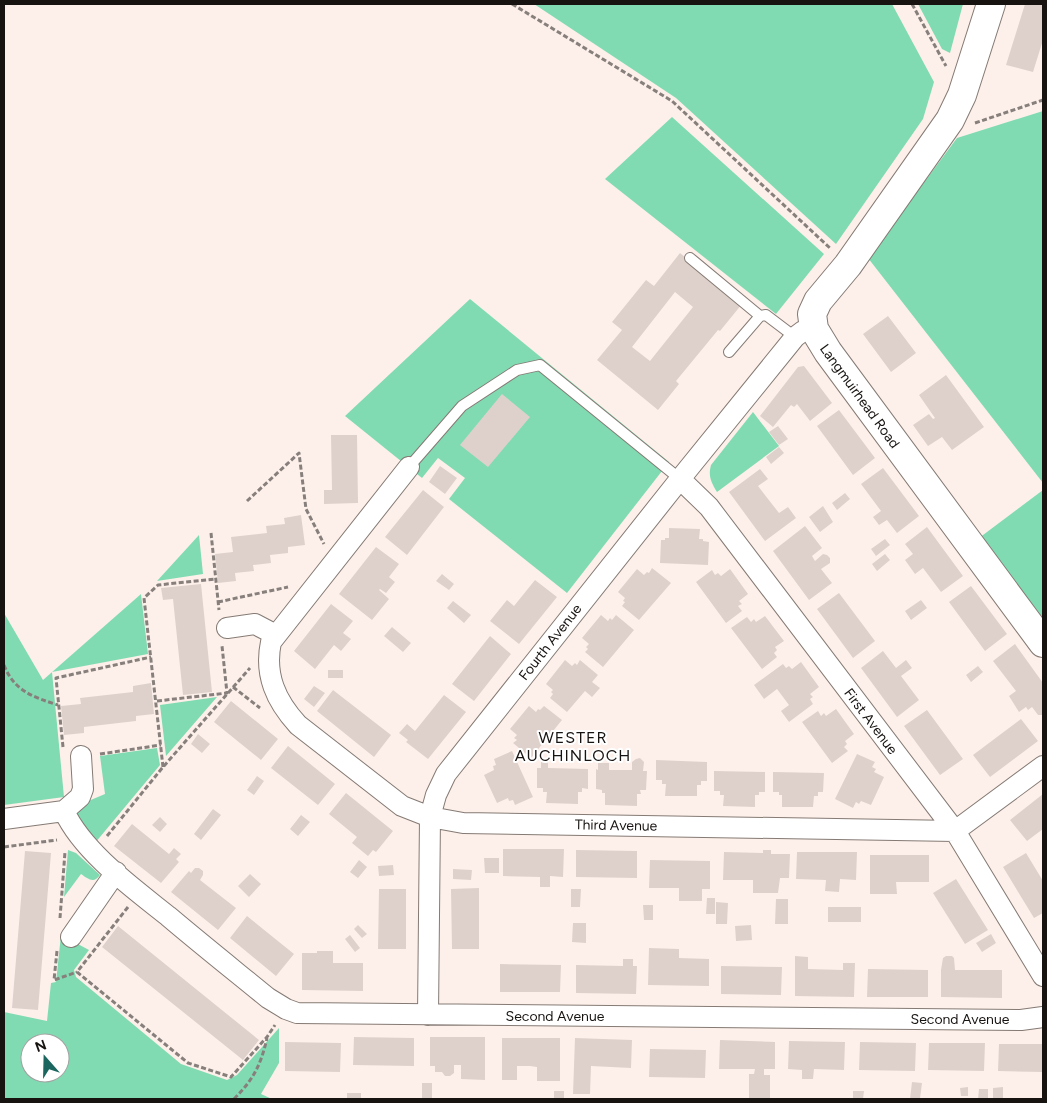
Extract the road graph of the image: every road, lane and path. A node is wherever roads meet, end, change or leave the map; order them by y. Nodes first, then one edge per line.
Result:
1 (512, 4) edge
2 (912, 4) edge
3 (991, 4) edge
4 (962, 95) junction
5 (1043, 100) edge
6 (950, 120) junction
7 (690, 258) dead end
8 (848, 265) junction
9 (760, 316) junction
10 (805, 333) junction
11 (729, 352) dead end
12 (409, 467) joint
13 (680, 479) junction
14 (247, 501) dead end
15 (334, 562) junction
16 (215, 579) dead end
17 (320, 580) junction
18 (218, 602) dead end
19 (227, 628) dead end
20 (276, 635) junction
21 (1043, 643) edge
22 (268, 655) junction
23 (151, 657) junction
24 (4, 665) edge
25 (58, 706) junction
26 (161, 745) junction
27 (81, 756) junction
28 (1043, 766) edge
29 (163, 767) junction
30 (64, 811) junction
31 (430, 817) junction
32 (4, 819) edge
33 (75, 831) junction
34 (955, 831) junction
35 (4, 846) edge
36 (94, 852) junction
37 (116, 872) junction
38 (139, 893) junction
39 (71, 937) dead end
40 (1043, 976) edge
41 (286, 1009) junction
42 (428, 1015) junction
43 (1043, 1017) edge
44 (267, 1037) junction
45 (234, 1099) edge

1 - 8 path
2 - 4 path
3 - 4 street, Langmuirhead Road
4 - 6 street, Langmuirhead Road
5 - 6 path
6 - 8 street, Langmuirhead Road
7 - 9 lane
8 - 10 street, Langmuirhead Road
9 - 10 lane
9 - 11 lane
10 - 13 street, Fourth Avenue
10 - 21 street, Langmuirhead Road
12 - 13 lane
12 - 15 street
13 - 31 street, Fourth Avenue
13 - 34 street, First Avenue
14 - 15 path
15 - 17 street
16 - 23 path
17 - 18 path
17 - 20 street
19 - 20 street
20 - 22 street
22 - 29 path
22 - 31 street, Third Avenue
23 - 25 path
23 - 26 path
24 - 25 path
25 - 27 path
26 - 27 path
26 - 29 path
27 - 30 street
28 - 34 street
29 - 36 path
30 - 32 street
30 - 33 street, Second Avenue
31 - 34 street, Third Avenue
31 - 42 street, Fourth Avenue
33 - 35 path
33 - 36 street, Second Avenue
34 - 40 street, First Avenue
36 - 37 street, Second Avenue
37 - 38 street, Second Avenue
37 - 39 street
38 - 41 street, Second Avenue
38 - 44 path
41 - 42 street, Second Avenue
41 - 44 path
42 - 43 street, Second Avenue
44 - 45 path

